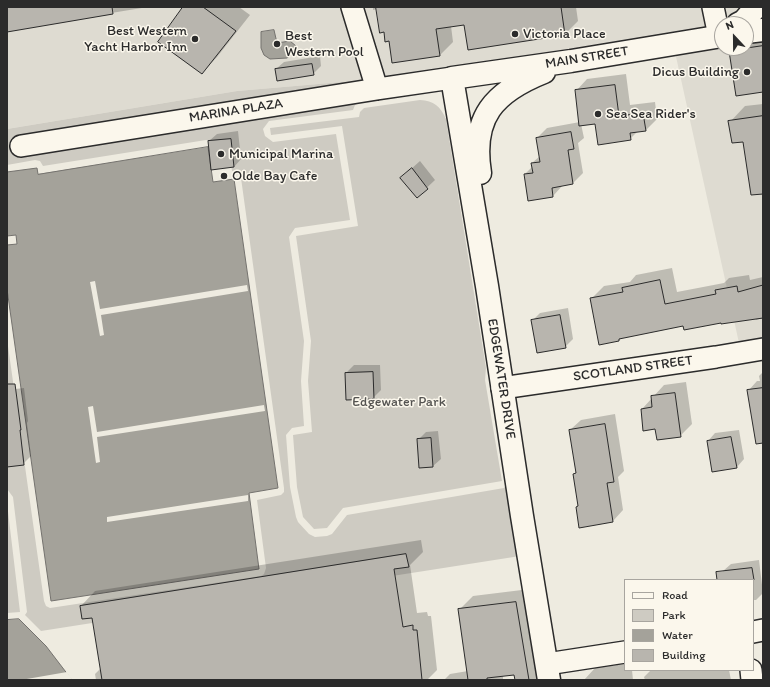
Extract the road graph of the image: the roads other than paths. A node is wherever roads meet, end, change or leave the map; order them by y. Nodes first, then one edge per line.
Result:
1 (352, 7) edge
2 (756, 7) edge
3 (748, 16) edge
4 (714, 36) edge
5 (571, 61) junction
6 (452, 78) junction
7 (376, 89) junction
8 (21, 146) dead end
9 (487, 286) junction
10 (763, 349) edge
11 (502, 388) junction
12 (624, 652) edge
13 (548, 672) edge

1 - 7 street
2 - 3 main road
4 - 5 main road, MAIN STREET
5 - 6 main road, MAIN STREET
5 - 9 main road
6 - 7 street, MARINA PLAZA
6 - 9 main road, EDGEWATER DRIVE
7 - 8 street, MARINA PLAZA
9 - 11 main road, EDGEWATER DRIVE
10 - 11 street, SCOTLAND STREET
11 - 13 main road, EDGEWATER DRIVE
12 - 13 street

